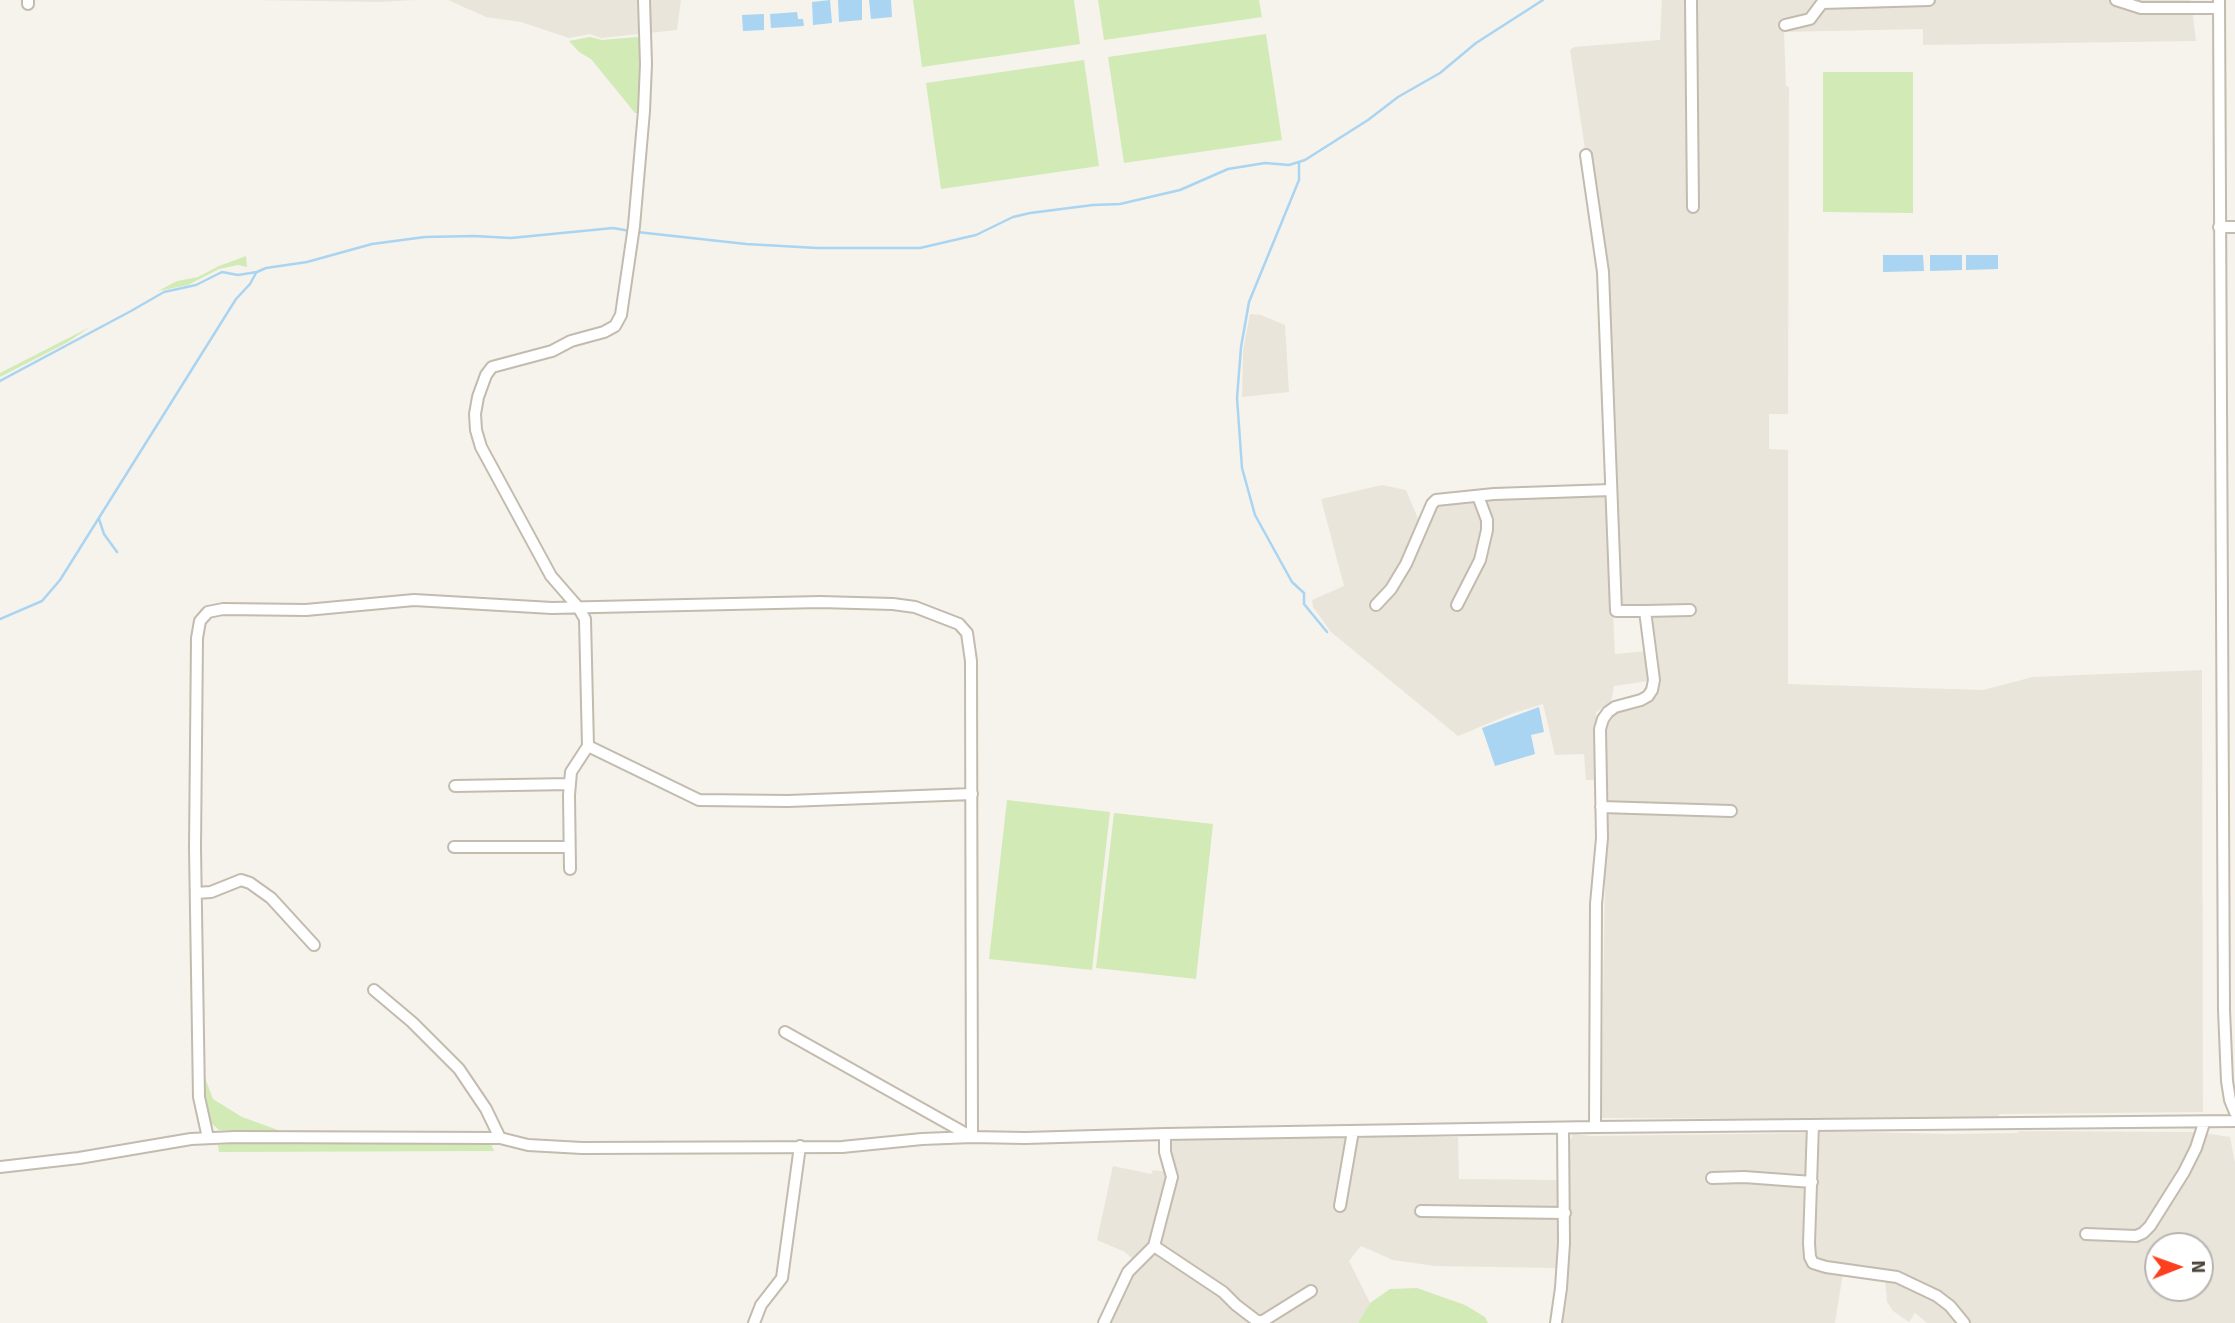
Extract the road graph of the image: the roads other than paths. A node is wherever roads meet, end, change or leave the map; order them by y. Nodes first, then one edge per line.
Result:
1 (644, 0) edge
2 (1691, 0) edge
3 (1928, 0) edge
4 (2116, 0) edge
5 (2219, 4) edge
6 (1785, 25) dead end
7 (1586, 155) dead end
8 (1693, 207) dead end
9 (2219, 227) junction
10 (2235, 227) edge
11 (1611, 490) junction
12 (1478, 496) junction
13 (1376, 605) dead end
14 (1457, 605) dead end
15 (578, 607) junction
16 (1690, 610) dead end
17 (1645, 611) junction
18 (588, 746) junction
19 (570, 784) junction
20 (455, 786) dead end
21 (972, 794) junction
22 (1601, 807) junction
23 (1731, 811) dead end
24 (454, 847) dead end
25 (569, 847) junction
26 (569, 869) dead end
27 (196, 893) junction
28 (314, 945) dead end
29 (374, 990) dead end
30 (785, 1032) dead end
31 (2235, 1112) edge
32 (2235, 1121) edge
33 (2204, 1123) junction
34 (1813, 1125) junction
35 (1595, 1127) junction
36 (1563, 1128) junction
37 (1353, 1131) junction
38 (1165, 1134) junction
39 (972, 1137) junction
40 (208, 1138) junction
41 (500, 1138) junction
42 (800, 1146) junction
43 (0, 1167) edge
44 (1712, 1178) dead end
45 (1812, 1182) junction
46 (1340, 1206) dead end
47 (1421, 1211) dead end
48 (1565, 1213) junction
49 (2086, 1234) dead end
50 (1154, 1246) junction
51 (1311, 1291) dead end
52 (754, 1323) edge
53 (1104, 1323) edge
54 (1556, 1323) edge
55 (1964, 1323) edge

1 - 15 street
2 - 8 street
3 - 6 street
4 - 5 street
5 - 9 street
7 - 11 street
9 - 10 street
9 - 31 street
11 - 12 street
11 - 17 street
12 - 13 street
12 - 14 street
15 - 18 street
15 - 21 street
15 - 27 street
16 - 17 street
17 - 22 street
18 - 19 street
18 - 21 street
19 - 20 street
19 - 25 street
21 - 39 street
22 - 23 street
22 - 35 street
24 - 25 street
25 - 26 street
27 - 28 street
27 - 40 street
29 - 41 street
30 - 39 street
32 - 33 street
33 - 34 street
33 - 49 street
34 - 35 street
34 - 45 street
35 - 36 street
36 - 37 street
36 - 48 street
37 - 38 street
37 - 46 street
38 - 39 street
38 - 50 street
39 - 42 street
40 - 41 street
40 - 43 street
41 - 42 street
42 - 52 street
44 - 45 street
45 - 55 street
47 - 48 street
48 - 54 street
50 - 51 street
50 - 53 street

